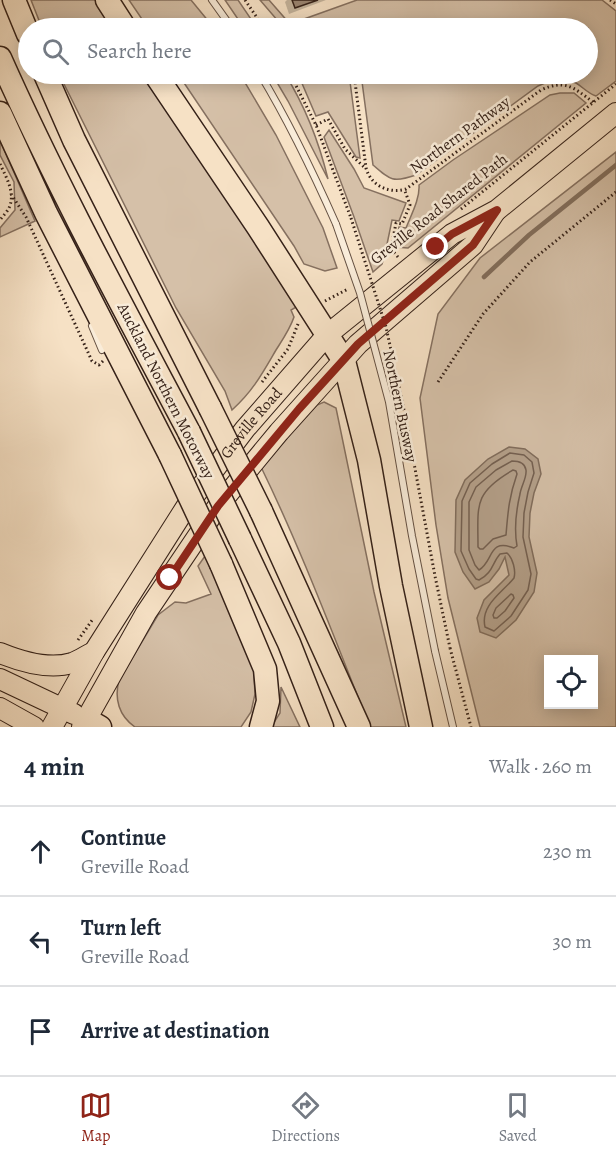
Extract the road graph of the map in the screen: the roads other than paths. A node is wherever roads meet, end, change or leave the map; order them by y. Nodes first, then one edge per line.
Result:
1 (14, 0) edge
2 (107, 0) edge
3 (212, 0) edge
4 (21, 18) edge
5 (119, 18) edge
6 (225, 18) edge
7 (0, 58) edge
8 (49, 84) edge
9 (161, 84) edge
10 (266, 84) edge
11 (0, 113) edge
12 (616, 113) edge
13 (497, 210) junction
14 (46, 213) junction
15 (76, 287) dead end
16 (89, 319) dead end
17 (327, 335) junction
18 (102, 350) road end
19 (344, 361) junction
20 (94, 652) junction
21 (0, 653) edge
22 (0, 679) edge
23 (62, 708) junction
24 (8, 717) edge
25 (89, 724) edge
26 (34, 727) edge
27 (52, 727) edge
28 (261, 727) edge
29 (322, 727) edge
30 (359, 727) edge
31 (421, 727) edge
32 (453, 727) edge

1 - 4 highway
2 - 5 highway
3 - 6 lane
7 - 29 highway, Auckland Northern Motorway, bridge
8 - 30 highway, Auckland Northern Motorway, bridge
9 - 17 highway
10 - 32 lane, Northern Busway, bridge
11 - 14 highway
12 - 13 main road, Greville Road
13 - 17 main road, Greville Road
13 - 19 main road, Greville Road
14 - 15 lane
14 - 28 highway, bridge
16 - 18 lane
17 - 19 highway
17 - 20 main road, Greville Road
19 - 25 main road, Greville Road
19 - 31 highway
20 - 21 main road
20 - 23 main road, Greville Road
22 - 23 main road
23 - 25 main road
23 - 27 main road, Greville Road
24 - 26 main road

